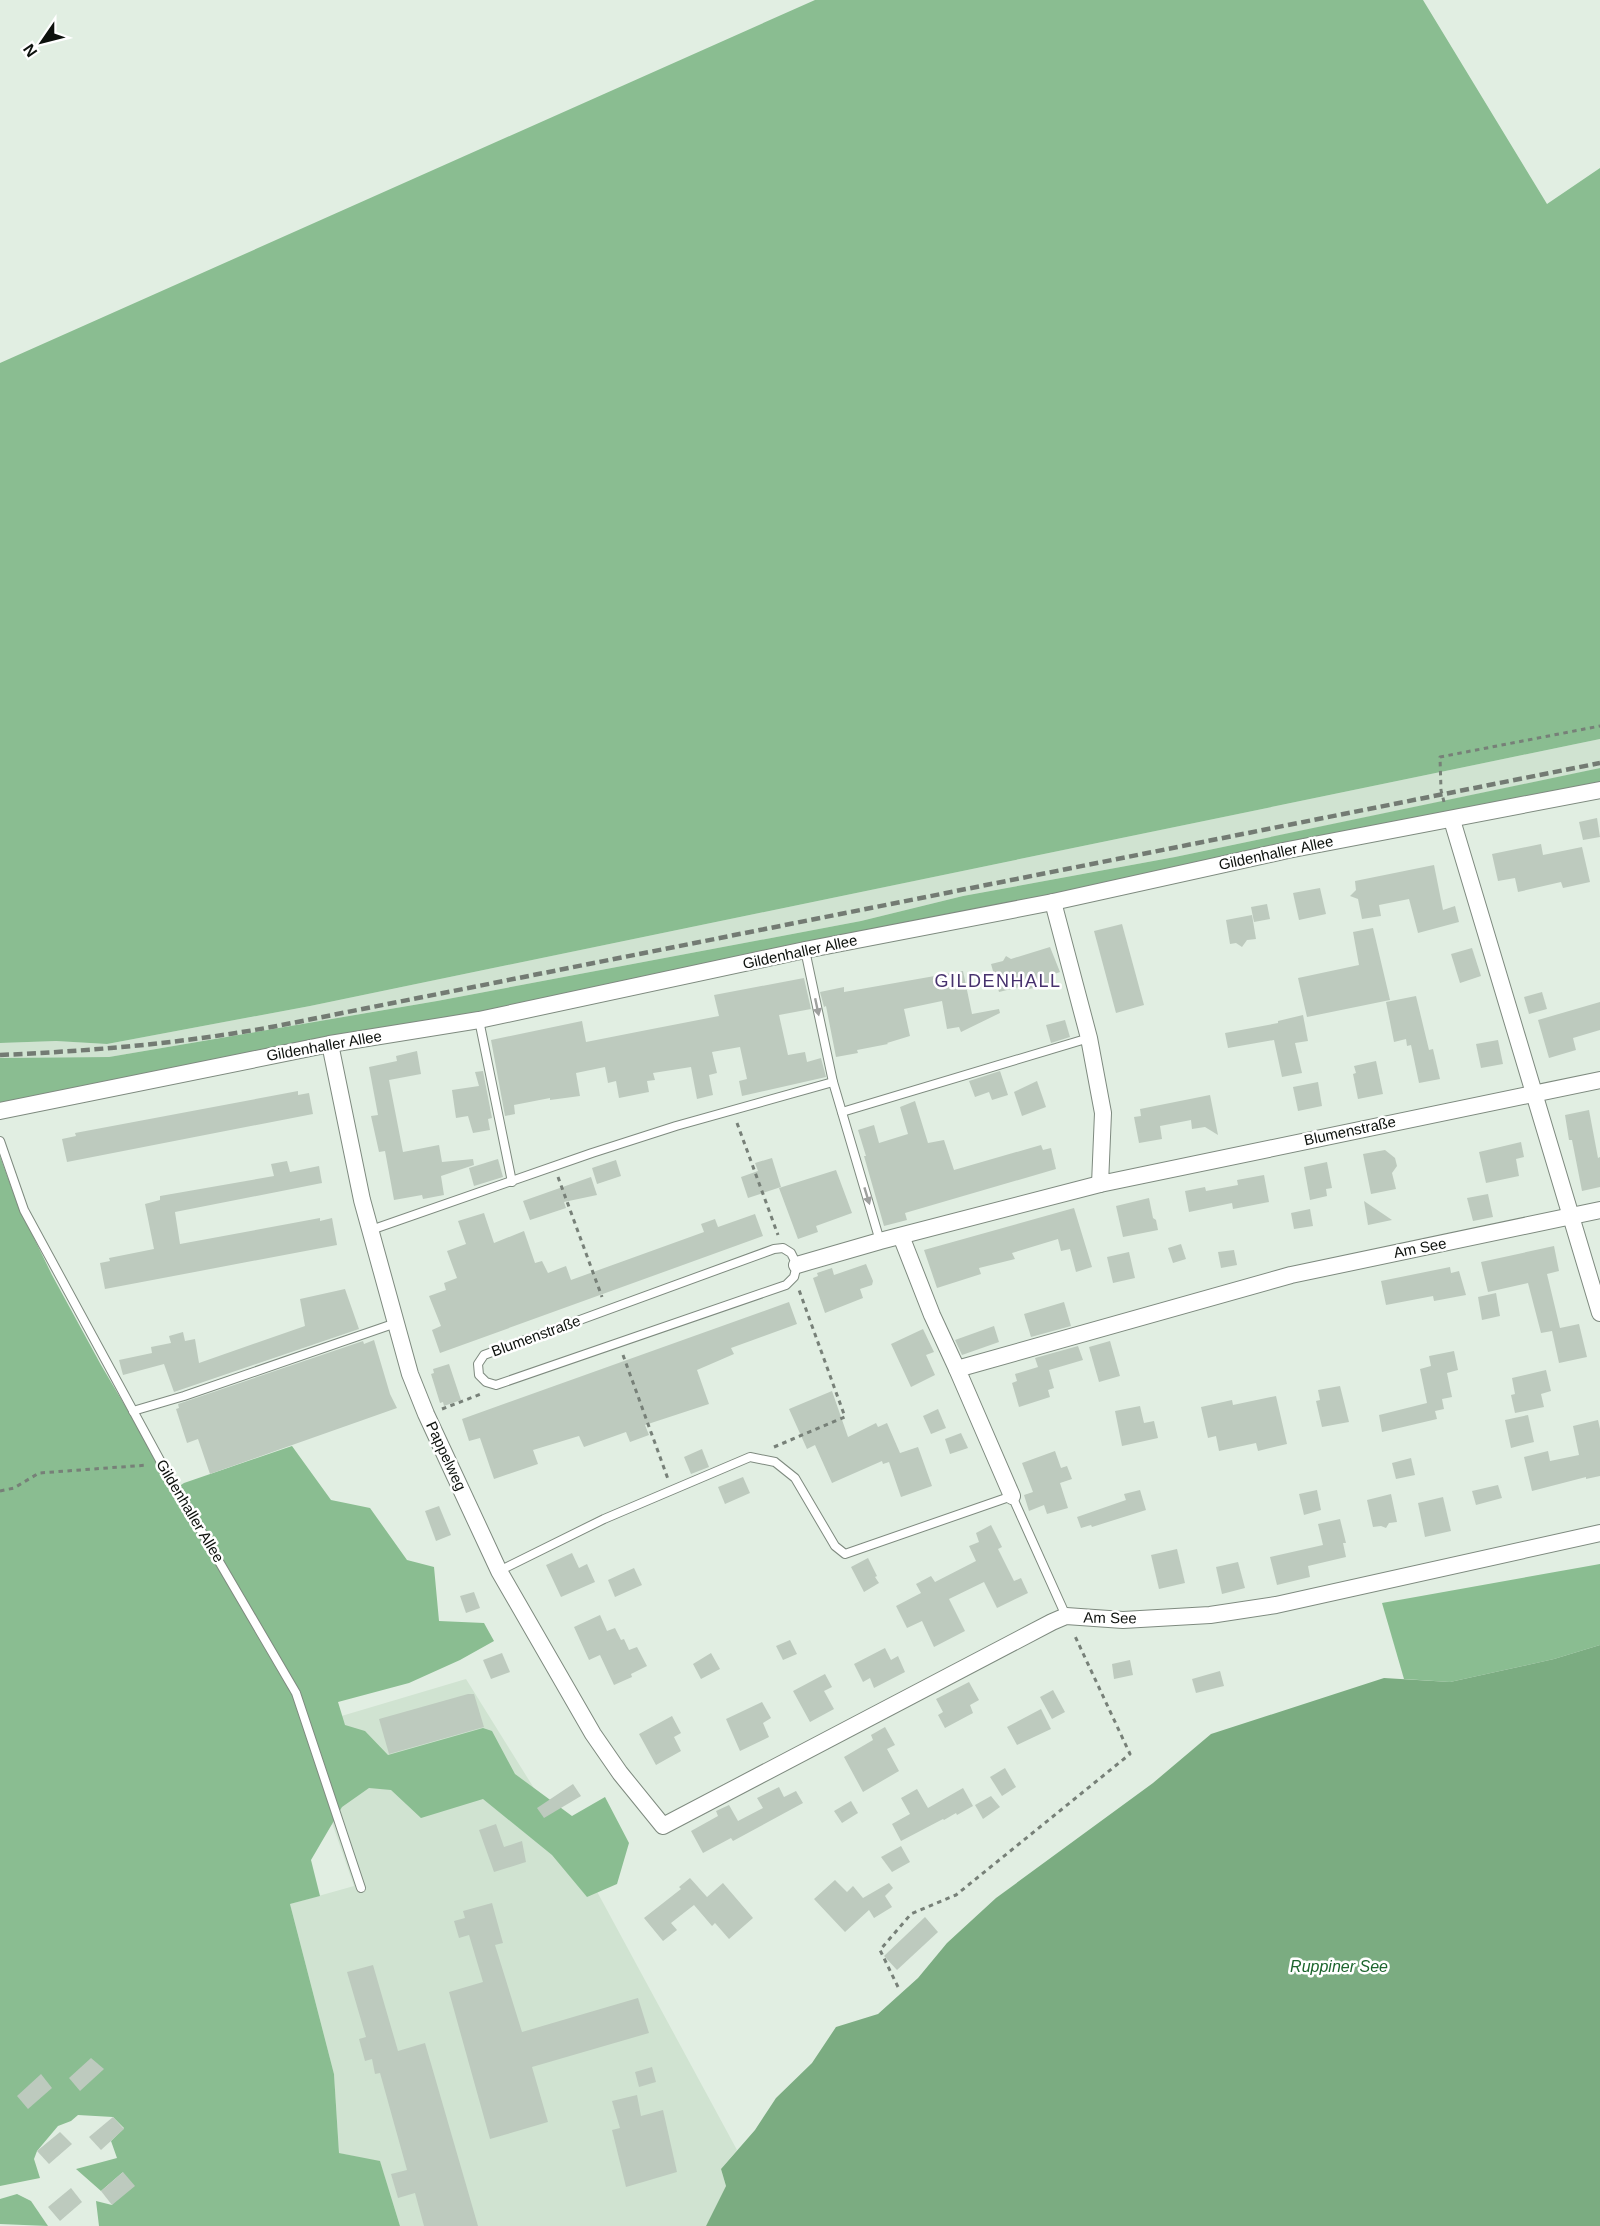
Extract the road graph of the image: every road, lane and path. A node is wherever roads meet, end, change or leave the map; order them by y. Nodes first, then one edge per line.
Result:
1 (1600, 726) edge
2 (1600, 790) edge
3 (1452, 820) junction
4 (1053, 902) junction
5 (805, 950) junction
6 (479, 1020) junction
7 (1089, 1038) junction
8 (330, 1044) junction
9 (1600, 1080) edge
10 (833, 1082) junction
11 (1536, 1093) junction
12 (732, 1110) junction
13 (0, 1111) edge
14 (842, 1112) junction
15 (0, 1141) edge
16 (554, 1167) junction
17 (512, 1182) junction
18 (1100, 1184) junction
19 (1600, 1210) edge
20 (1571, 1218) junction
21 (371, 1230) junction
22 (902, 1236) junction
23 (880, 1241) junction
24 (783, 1248) junction
25 (796, 1271) junction
26 (607, 1310) junction
27 (1600, 1313) edge
28 (396, 1323) junction
29 (619, 1342) junction
30 (957, 1369) junction
31 (496, 1385) junction
32 (133, 1411) junction
33 (426, 1414) junction
34 (750, 1457) junction
35 (162, 1464) junction
36 (673, 1490) junction
37 (0, 1491) edge
38 (1012, 1496) junction
39 (1600, 1533) edge
40 (499, 1571) junction
41 (1065, 1617) junction
42 (663, 1826) joint
43 (361, 1888) dead end
44 (898, 1987) dead end

1 - 3 path
2 - 3 street, Gildenhaller Allee
3 - 4 street, Gildenhaller Allee
3 - 11 street
4 - 5 street, Gildenhaller Allee
4 - 7 street
5 - 6 street, Gildenhaller Allee
5 -> 10 lane
6 - 8 street, Gildenhaller Allee
6 - 17 lane
7 - 14 lane
7 - 18 street
8 - 13 street, Gildenhaller Allee
8 - 21 street, Pappelweg
9 - 11 street, Blumenstraße
10 - 12 lane
10 - 14 lane
11 - 18 street, Blumenstraße
11 - 20 street
12 - 16 lane
12 - 24 path
14 -> 23 lane
15 - 32 lane, Gildenhaller Allee
16 - 17 lane
16 - 26 path
17 - 21 lane
18 - 22 street, Blumenstraße
19 - 20 street, Am See
20 - 27 street
20 - 30 street, Am See
21 - 28 street, Pappelweg
22 - 23 street, Blumenstraße
22 - 30 street
23 - 25 street, Blumenstraße
24 - 25 lane
24 - 26 lane, Blumenstraße
25 - 29 lane, Blumenstraße
25 - 34 path
26 - 31 lane, Blumenstraße
28 - 32 lane
28 - 33 street, Pappelweg
29 - 31 lane, Blumenstraße
29 - 36 path
30 - 38 street
31 - 33 path
32 - 35 lane, Gildenhaller Allee
33 - 40 street, Pappelweg
34 - 36 lane
34 - 38 lane
35 - 37 path
35 - 43 lane, Gildenhaller Allee
36 - 40 lane
38 - 41 lane
39 - 41 street, Am See
40 - 42 street, Pappelweg
41 - 42 street, Am See
41 - 44 path

